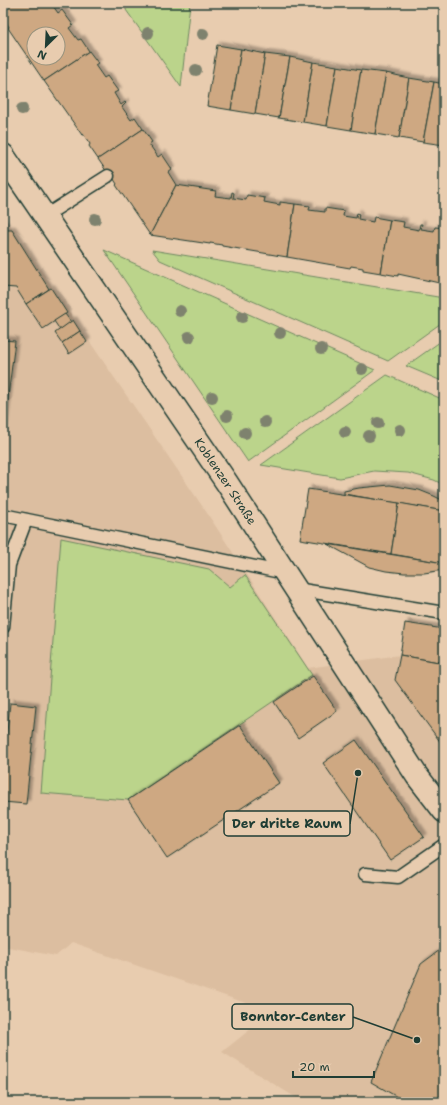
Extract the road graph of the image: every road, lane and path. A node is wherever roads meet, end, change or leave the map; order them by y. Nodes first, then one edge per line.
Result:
1 (3, 155) edge
2 (108, 176) dead end
3 (45, 216) junction
4 (3, 515) edge
5 (26, 520) junction
6 (291, 581) junction
7 (444, 613) edge
8 (3, 627) edge
9 (444, 811) edge
10 (444, 845) edge
11 (365, 874) dead end

1 - 3 street, Koblenzer Straße
2 - 3 lane
3 - 6 street, Koblenzer Straße
4 - 5 lane
5 - 6 lane
5 - 8 lane
6 - 7 lane
6 - 9 street, Koblenzer Straße
10 - 11 lane

